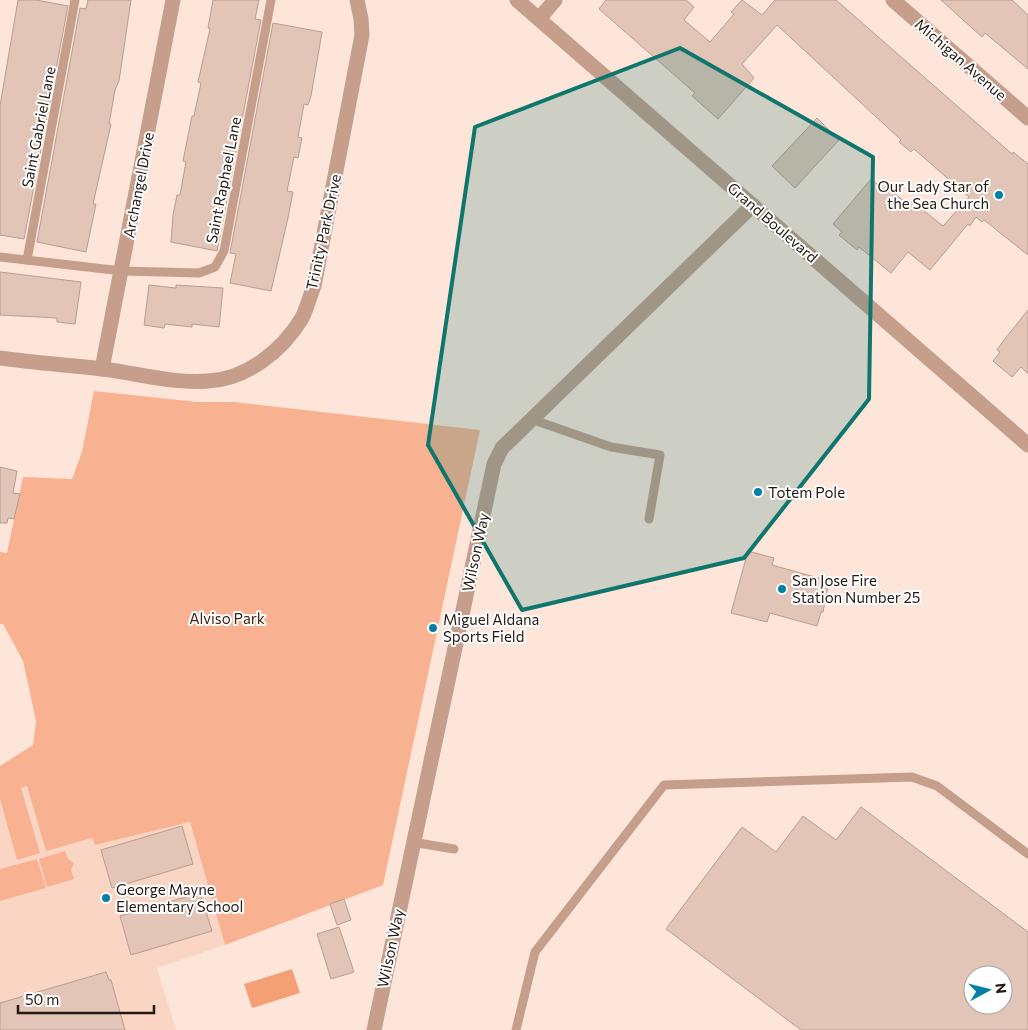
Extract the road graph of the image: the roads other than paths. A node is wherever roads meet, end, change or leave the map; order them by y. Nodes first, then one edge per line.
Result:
1 (75, 0) edge
2 (173, 0) edge
3 (271, 0) edge
4 (357, 0) edge
5 (517, 0) edge
6 (554, 0) edge
7 (893, 0) edge
8 (539, 19) junction
9 (1028, 118) edge
10 (753, 204) junction
11 (0, 257) edge
12 (27, 260) junction
13 (122, 271) junction
14 (0, 358) edge
15 (102, 369) junction
16 (530, 419) junction
17 (1028, 445) edge
18 (649, 519) dead end
19 (412, 842) junction
20 (454, 849) dead end
21 (1028, 854) edge
22 (374, 1030) edge
23 (516, 1030) edge

1 - 12 lane, Saint Gabriel Lane
2 - 13 street, Archangel Drive
3 - 13 lane, Saint Raphael Lane
4 - 15 street, Trinity Park Drive
5 - 8 street, Grand Boulevard
6 - 8 street
7 - 9 street, Michigan Avenue
8 - 10 street, Grand Boulevard
10 - 16 street, Wilson Way
10 - 17 street, Grand Boulevard
11 - 12 lane, Saint Raphael Lane
12 - 13 lane, Saint Raphael Lane
13 - 15 street, Archangel Drive
14 - 15 street, Trinity Park Drive
16 - 18 lane
16 - 19 street, Wilson Way
19 - 20 lane
19 - 22 street, Wilson Way
21 - 23 lane

